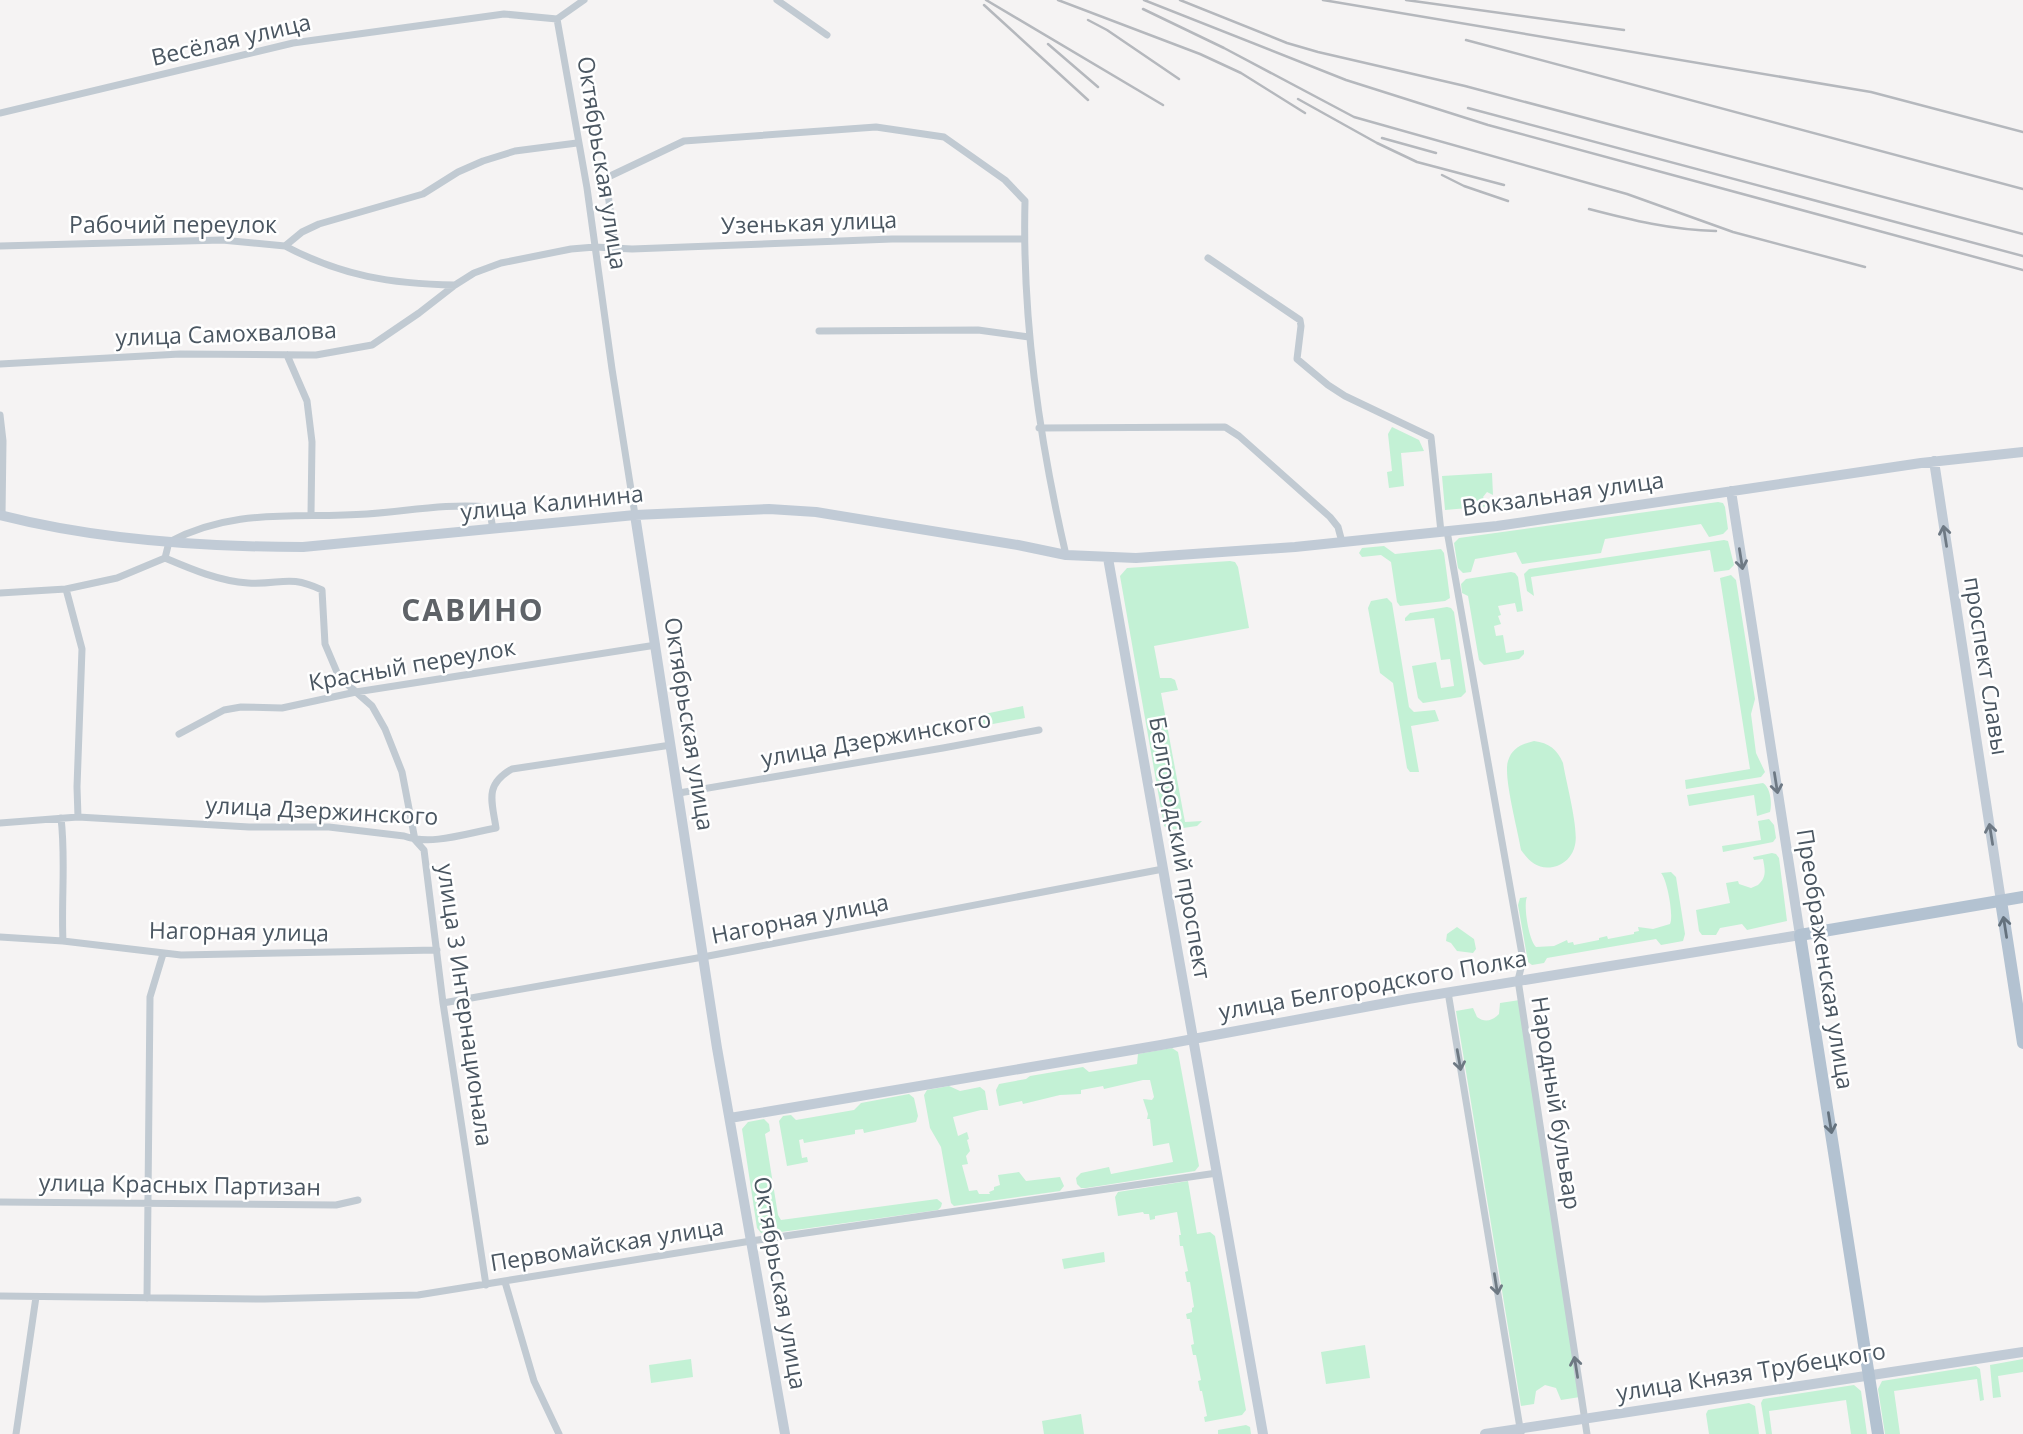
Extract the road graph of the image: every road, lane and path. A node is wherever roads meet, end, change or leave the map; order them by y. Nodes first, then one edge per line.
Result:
1 (584, 0) edge
2 (777, 0) edge
3 (556, 19) junction
4 (827, 35) dead end
5 (0, 113) edge
6 (578, 144) junction
7 (1024, 239) junction
8 (0, 246) edge
9 (285, 246) junction
10 (595, 247) junction
11 (615, 248) junction
12 (1208, 258) dead end
13 (455, 285) junction
14 (819, 331) dead end
15 (1029, 337) junction
16 (287, 355) junction
17 (0, 364) edge
18 (0, 415) edge
19 (1039, 428) junction
20 (2023, 452) edge
21 (1934, 461) junction
22 (1731, 491) junction
23 (311, 514) junction
24 (1, 515) edge
25 (635, 515) junction
26 (493, 530) junction
27 (1444, 532) junction
28 (169, 542) junction
29 (1342, 542) junction
30 (1066, 555) junction
31 (165, 558) junction
32 (1108, 558) junction
33 (66, 589) junction
34 (0, 593) edge
35 (656, 645) junction
36 (356, 692) junction
37 (1039, 730) dead end
38 (179, 734) dead end
39 (671, 745) junction
40 (678, 793) junction
41 (78, 817) junction
42 (61, 818) junction
43 (0, 823) edge
44 (415, 840) junction
45 (1163, 869) junction
46 (2023, 897) edge
47 (2001, 901) junction
48 (1800, 935) junction
49 (0, 937) edge
50 (63, 941) junction
51 (436, 950) junction
52 (163, 954) junction
53 (704, 957) junction
54 (1518, 980) junction
55 (1448, 992) junction
56 (443, 1003) junction
57 (1193, 1039) junction
58 (2023, 1043) edge
59 (730, 1118) junction
60 (1217, 1173) junction
61 (358, 1200) dead end
62 (0, 1202) edge
63 (149, 1204) junction
64 (751, 1241) junction
65 (505, 1282) junction
66 (486, 1285) junction
67 (0, 1296) edge
68 (36, 1297) junction
69 (146, 1298) junction
70 (2023, 1352) edge
71 (1869, 1376) junction
72 (1584, 1419) junction
73 (1521, 1431) edge
74 (16, 1434) edge
75 (559, 1434) edge
76 (785, 1434) edge
77 (1263, 1434) edge
78 (1485, 1434) edge
79 (1587, 1434) edge
80 (1878, 1434) edge

1 - 3 street
2 - 4 street
3 - 5 street, Весёлая улица
3 - 6 street, Октябрьская улица
6 - 9 street, Рабочий переулок
6 - 10 street, Октябрьская улица
7 - 11 street, Узенькая улица
7 - 11 street
7 - 15 street
8 - 9 street, Рабочий переулок
9 - 13 street
10 - 11 street, Узенькая улица
10 - 13 street, улица Самохвалова
10 - 25 street, Октябрьская улица
12 - 27 street, Народный бульвар
13 - 16 street, улица Самохвалова
14 - 15 street
15 - 19 street
16 - 17 street, улица Самохвалова
16 - 23 street
18 - 24 street
19 - 29 street
19 - 30 street
20 - 21 main road, Вокзальная улица
21 - 22 main road, Вокзальная улица
47 -> 21 main road, проспект Славы
22 - 27 main road, Вокзальная улица
22 -> 48 main road, Преображенская улица
23 - 26 street
23 - 28 street
24 - 28 main road, улица Калинина
25 - 26 main road, улица Калинина
25 - 30 main road, улица Калинина
25 - 35 main road, Октябрьская улица
26 - 28 main road, улица Калинина
27 - 29 main road, Вокзальная улица
27 - 54 street, Народный бульвар
28 - 31 street
29 - 32 main road, Вокзальная улица
30 - 32 main road, улица Калинина
31 - 33 street
31 - 36 street, улица 3 Интернационала
32 - 45 main road, Белгородский проспект
33 - 34 street
33 - 41 street
35 - 36 street, Красный переулок
35 - 39 main road, Октябрьская улица
36 - 38 street, Красный переулок
36 - 44 street, улица 3 Интернационала
37 - 40 street, улица Дзержинского
39 - 40 main road, Октябрьская улица
39 - 44 street, улица Дзержинского
40 - 53 main road, Октябрьская улица
41 - 42 street, улица Дзержинского
41 - 44 street, улица Дзержинского
42 - 43 street, улица Дзержинского
42 - 50 street
44 - 51 street, улица 3 Интернационала
45 - 53 street, Нагорная улица
45 - 57 main road, Белгородский проспект
46 - 47 main road, улица Белгородского Полка
47 - 48 main road, улица Белгородского Полка
58 -> 47 main road, проспект Славы
48 - 54 main road, улица Белгородского Полка
48 -> 71 main road, Преображенская улица
49 - 50 street, Нагорная улица
50 - 52 street, Нагорная улица
51 - 52 street, Нагорная улица
51 - 56 street, улица 3 Интернационала
52 - 63 street
53 - 56 street, Нагорная улица
53 - 59 main road, Октябрьская улица
54 - 55 main road, улица Белгородского Полка
72 -> 54 street, Народный бульвар
55 - 57 main road, улица Белгородского Полка
55 -> 73 street
56 - 66 street, улица 3 Интернационала
57 - 59 main road, улица Белгородского Полка
57 - 60 main road, Белгородский проспект
59 - 64 main road, Октябрьская улица
60 - 64 street, Первомайская улица
60 - 77 main road, Белгородский проспект
61 - 63 street, улица Красных Партизан
62 - 63 street, улица Красных Партизан
63 - 69 street
64 - 65 street, Первомайская улица
64 - 76 main road, Октябрьская улица
65 - 66 street, Первомайская улица
65 - 75 street
66 - 69 street, Первомайская улица
67 - 68 street, Первомайская улица
68 - 69 street, Первомайская улица
68 - 74 street
70 - 71 main road, улица Князя Трубецкого
71 - 72 main road, улица Князя Трубецкого
71 - 80 main road, Преображенская улица
72 - 73 main road, улица Князя Трубецкого
72 - 79 street, Народный бульвар
73 - 78 main road, улица Князя Трубецкого

